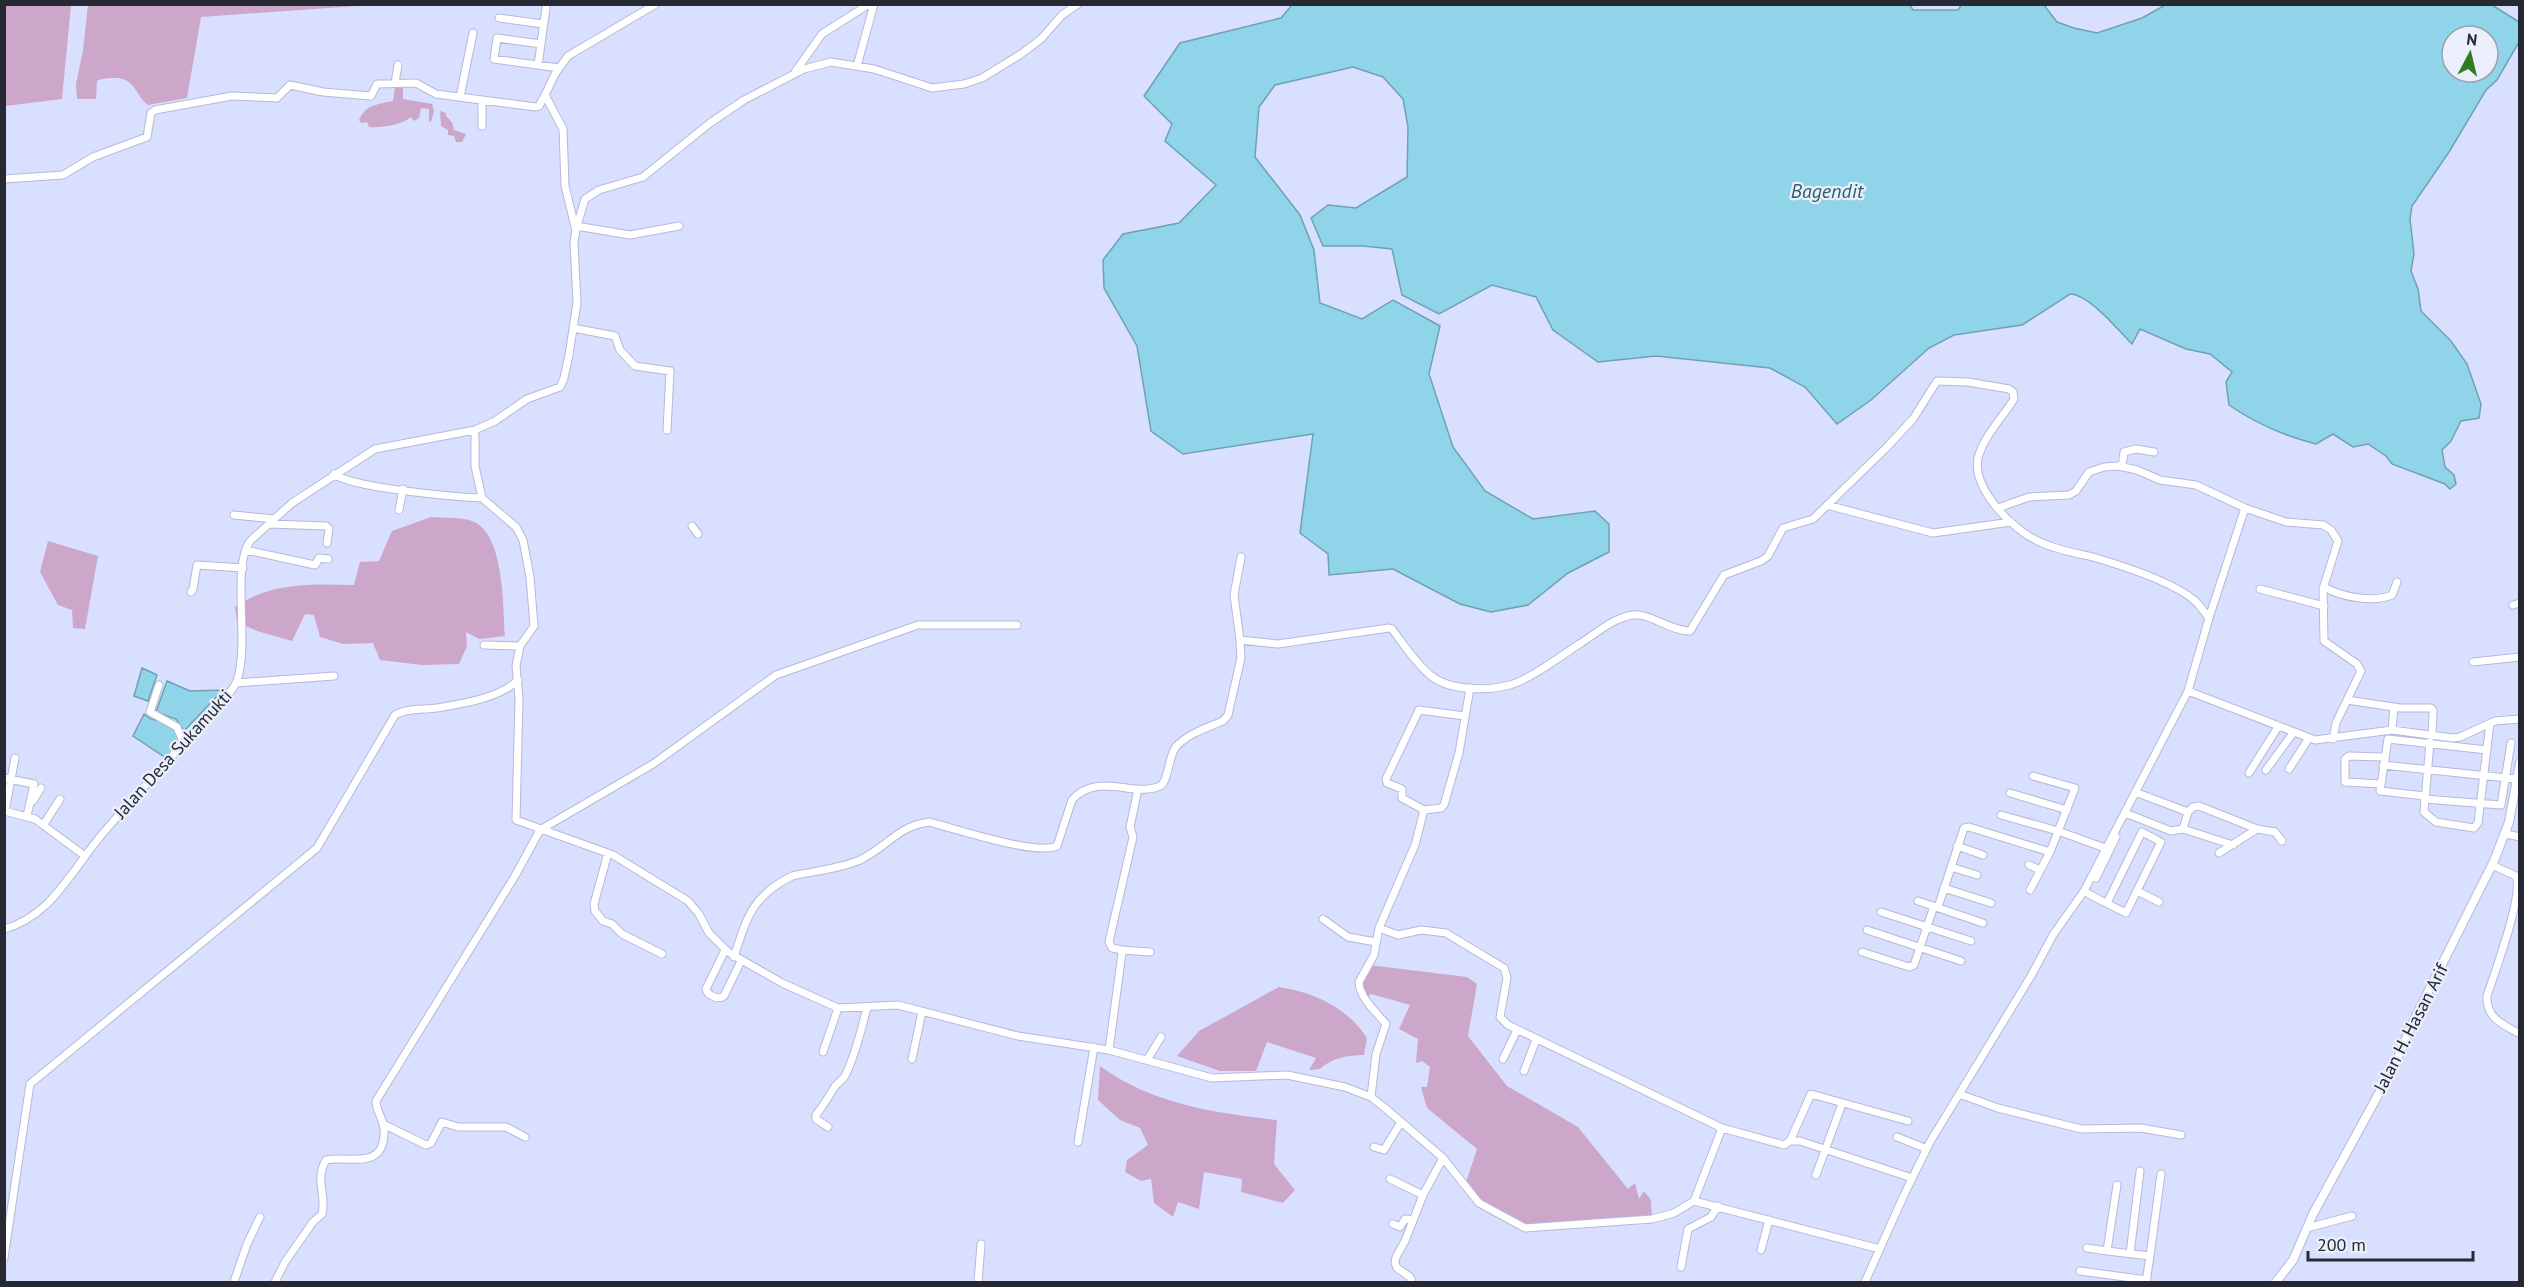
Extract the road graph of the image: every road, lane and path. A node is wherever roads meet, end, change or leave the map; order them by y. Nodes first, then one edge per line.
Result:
1 (656, 4) edge
2 (869, 4) edge
3 (874, 4) edge
4 (1078, 4) edge
5 (546, 8) dead end
6 (499, 18) dead end
7 (543, 24) junction
8 (473, 33) dead end
9 (541, 44) junction
10 (803, 60) junction
11 (398, 65) dead end
12 (538, 65) junction
13 (812, 66) junction
14 (854, 66) junction
15 (559, 68) junction
16 (793, 74) junction
17 (395, 83) junction
18 (460, 97) junction
19 (547, 97) junction
20 (482, 100) junction
21 (482, 126) dead end
22 (4, 179) edge
23 (679, 225) dead end
24 (576, 227) junction
25 (573, 328) junction
26 (475, 430) junction
27 (667, 430) dead end
28 (2154, 452) dead end
29 (2122, 467) junction
30 (334, 474) junction
31 (403, 489) junction
32 (482, 498) junction
33 (1827, 506) junction
34 (1998, 508) junction
35 (2245, 508) junction
36 (399, 510) dead end
37 (234, 515) dead end
38 (272, 522) junction
39 (2011, 522) junction
40 (327, 543) dead end
41 (246, 550) junction
42 (1241, 557) dead end
43 (328, 559) dead end
44 (243, 568) junction
45 (2397, 582) dead end
46 (2324, 587) junction
47 (2260, 589) dead end
48 (190, 592) dead end
49 (2324, 606) junction
50 (2209, 618) junction
51 (1017, 625) dead end
52 (1240, 640) junction
53 (484, 645) dead end
54 (520, 646) junction
55 (2520, 657) edge
56 (2473, 662) dead end
57 (334, 676) dead end
58 (518, 678) junction
59 (236, 683) junction
60 (159, 686) dead end
61 (1470, 688) junction
62 (2188, 691) junction
63 (2347, 700) junction
64 (2394, 707) junction
65 (1465, 716) junction
66 (2520, 719) edge
67 (2490, 723) junction
68 (2278, 727) junction
69 (2392, 730) junction
70 (2293, 733) junction
71 (2309, 738) junction
72 (2333, 739) junction
73 (2431, 739) junction
74 (2511, 743) dead end
75 (184, 744) junction
76 (2487, 750) junction
77 (2384, 757) junction
78 (15, 758) dead end
79 (2520, 763) edge
80 (2383, 765) junction
81 (2428, 768) junction
82 (2289, 769) dead end
83 (2266, 770) dead end
84 (2249, 773) dead end
85 (2485, 775) junction
86 (2033, 776) dead end
87 (2506, 777) junction
88 (8, 778) edge
89 (2517, 779) junction
90 (2381, 784) junction
91 (41, 788) dead end
92 (1138, 789) junction
93 (2135, 792) junction
94 (2010, 793) dead end
95 (2425, 798) junction
96 (60, 799) dead end
97 (2481, 805) junction
98 (1424, 810) junction
99 (2067, 810) junction
100 (5, 811) edge
101 (28, 812) junction
102 (2188, 812) junction
103 (2001, 815) dead end
104 (2123, 816) junction
105 (44, 824) junction
106 (2183, 829) junction
107 (2257, 829) junction
108 (540, 830) junction
109 (2058, 831) junction
110 (2506, 834) junction
111 (2520, 837) edge
112 (2280, 838) dead end
113 (2233, 845) junction
114 (1957, 846) junction
115 (2105, 848) junction
116 (2050, 852) junction
117 (608, 853) junction
118 (2219, 853) dead end
119 (1983, 855) dead end
120 (85, 856) junction
121 (2493, 863) junction
122 (2030, 866) dead end
123 (1951, 867) junction
124 (2040, 870) junction
125 (1977, 875) dead end
126 (1944, 888) junction
127 (2030, 890) dead end
128 (2137, 891) junction
129 (2086, 892) junction
130 (1918, 901) dead end
131 (2159, 902) dead end
132 (1991, 903) dead end
133 (2106, 903) junction
134 (1936, 906) junction
135 (1881, 912) dead end
136 (1323, 919) dead end
137 (1983, 922) dead end
138 (1927, 927) junction
139 (1379, 928) junction
140 (4, 929) edge
141 (1867, 930) dead end
142 (1971, 941) dead end
143 (1376, 942) junction
144 (1920, 947) junction
145 (725, 950) junction
146 (1150, 952) dead end
147 (1862, 952) dead end
148 (662, 954) dead end
149 (1122, 954) junction
150 (738, 959) junction
151 (1961, 960) dead end
152 (838, 1008) junction
153 (867, 1008) junction
154 (922, 1012) junction
155 (1517, 1030) junction
156 (2520, 1034) edge
157 (1161, 1037) dead end
158 (1536, 1040) junction
159 (1094, 1047) junction
160 (1109, 1050) junction
161 (823, 1052) dead end
162 (912, 1059) dead end
163 (1503, 1059) dead end
164 (1147, 1060) junction
165 (1524, 1071) dead end
166 (1959, 1094) junction
167 (1371, 1097) junction
168 (1842, 1104) junction
169 (1908, 1121) dead end
170 (1401, 1122) junction
171 (383, 1124) junction
172 (828, 1127) dead end
173 (1722, 1128) junction
174 (2181, 1135) dead end
175 (525, 1137) dead end
176 (1897, 1137) dead end
177 (1078, 1142) dead end
178 (1790, 1142) junction
179 (1374, 1147) dead end
180 (1927, 1149) junction
181 (1825, 1150) junction
182 (1443, 1158) junction
183 (2140, 1171) dead end
184 (2161, 1174) dead end
185 (1816, 1175) dead end
186 (1912, 1178) junction
187 (1390, 1179) dead end
188 (2116, 1185) dead end
189 (1423, 1195) junction
190 (1694, 1201) junction
191 (1718, 1206) junction
192 (2352, 1216) dead end
193 (260, 1217) dead end
194 (1413, 1220) junction
195 (1769, 1220) junction
196 (1393, 1224) dead end
197 (2307, 1228) junction
198 (981, 1244) dead end
199 (2087, 1248) dead end
200 (1880, 1249) junction
201 (1761, 1250) dead end
202 (2108, 1251) junction
203 (2130, 1254) junction
204 (2150, 1257) junction
205 (4, 1258) edge
206 (1681, 1267) dead end
207 (2080, 1271) dead end
208 (2147, 1281) edge
209 (234, 1282) edge
210 (275, 1282) edge
211 (978, 1282) edge
212 (1412, 1282) edge
213 (1865, 1282) edge
214 (2276, 1282) edge

1 - 15 street
2 - 10 street
3 - 14 street
4 - 14 street
5 - 7 street
6 - 7 street
7 - 9 street
8 - 18 street
9 - 12 street
9 - 12 street
10 - 13 street
10 - 16 street
11 - 17 street
12 - 15 street
13 - 14 street
13 - 16 street
15 - 19 street
16 - 24 street
17 - 18 street
17 - 22 street
18 - 20 street
19 - 20 street
19 - 24 street
20 - 21 street
23 - 24 street
24 - 25 street
25 - 26 street
25 - 27 street
26 - 30 street
26 - 32 street
28 - 29 street
29 - 34 street
29 - 35 street
30 - 31 street
30 - 38 street
31 - 32 street
31 - 36 street
32 - 54 street
33 - 34 street
33 - 39 street
33 - 61 street
34 - 39 street
35 - 46 street
35 - 50 street
37 - 38 street
38 - 40 street
38 - 41 street
39 - 50 street
41 - 43 street
41 - 44 street, Jalan Desa Sukamukti
42 - 52 street
44 - 48 street
44 - 59 street, Jalan Desa Sukamukti
45 - 46 street
46 - 49 street
47 - 49 street
49 - 63 street
50 - 62 street
51 - 108 street
52 - 61 street
52 - 92 street
53 - 54 street
54 - 58 street
55 - 56 street
57 - 59 street
58 - 108 street
58 - 205 street
59 - 75 street, Jalan Desa Sukamukti
60 - 75 street
61 - 65 street
62 - 68 street
62 - 93 street
63 - 64 street
63 - 72 street
64 - 69 street
64 - 73 street
65 - 98 street
65 - 98 street
66 - 67 street
67 - 73 street
67 - 76 street
68 - 70 street
68 - 84 street
69 - 72 street
69 - 73 street
70 - 71 street
70 - 83 street
71 - 72 street
71 - 82 street
73 - 76 street
73 - 77 street
73 - 81 street
74 - 87 street
75 - 120 street, Jalan Desa Sukamukti
76 - 85 street
77 - 80 street
77 - 90 street
78 - 88 street
79 - 89 main road, Jalan H. Hasan Arif
80 - 81 street
80 - 90 street
81 - 85 street
81 - 95 street
85 - 87 street
85 - 97 street
86 - 99 street
87 - 89 street
87 - 97 street
88 - 100 street
88 - 101 street
89 - 110 main road, Jalan H. Hasan Arif
90 - 95 street
91 - 101 street
92 - 149 street
92 - 150 street
93 - 102 street
93 - 104 street
94 - 99 street
95 - 97 street
95 - 97 street
96 - 105 street
98 - 139 street
99 - 109 street
100 - 101 street
101 - 105 street
102 - 106 street
102 - 107 street
103 - 109 street
104 - 106 street
104 - 115 street
104 - 129 street
105 - 120 street
106 - 113 street
107 - 112 street
107 - 113 street
108 - 117 street
108 - 171 street
109 - 115 street
109 - 116 street
110 - 111 street
110 - 121 main road, Jalan H. Hasan Arif
113 - 118 street
114 - 116 street
114 - 119 street
114 - 123 street
115 - 129 street
116 - 124 street
117 - 145 street
117 - 148 street
120 - 140 street, Jalan Desa Sukamukti
121 - 156 street
121 - 197 main road, Jalan H. Hasan Arif
122 - 124 street
123 - 125 street
123 - 126 street
124 - 127 street
126 - 132 street
126 - 134 street
128 - 131 street
128 - 133 street
128 - 133 street
129 - 133 street
129 - 166 street
130 - 134 street
134 - 137 street
134 - 138 street
135 - 138 street
136 - 143 street
138 - 142 street
138 - 144 street
139 - 143 street
139 - 155 street
141 - 144 street
143 - 167 street
144 - 147 street
144 - 151 street
145 - 150 street
145 - 150 street
146 - 149 street
149 - 160 street
150 - 152 street
152 - 153 street
152 - 161 street
153 - 154 street
153 - 172 street
154 - 159 street
154 - 162 street
155 - 158 street
155 - 163 street
157 - 164 street
158 - 165 street
158 - 173 street
159 - 160 street
159 - 177 street
160 - 164 street
164 - 167 street
166 - 174 street
166 - 180 street
167 - 170 street
168 - 169 street
168 - 178 street
168 - 181 street
170 - 179 street
170 - 182 street
171 - 175 street
171 - 210 street
173 - 178 street
173 - 190 street
176 - 180 street
178 - 181 street
180 - 186 street
181 - 185 street
181 - 186 street
182 - 189 street
182 - 190 street
183 - 203 street
184 - 204 street
186 - 200 street
187 - 189 street
188 - 202 street
189 - 194 street
190 - 191 street
191 - 195 street
191 - 206 street
192 - 197 street
193 - 209 street
194 - 196 street
194 - 212 street
195 - 200 street
195 - 201 street
197 - 214 main road, Jalan H. Hasan Arif
198 - 211 street
199 - 202 street
200 - 213 street
202 - 203 street
203 - 204 street
204 - 208 street
207 - 208 street

